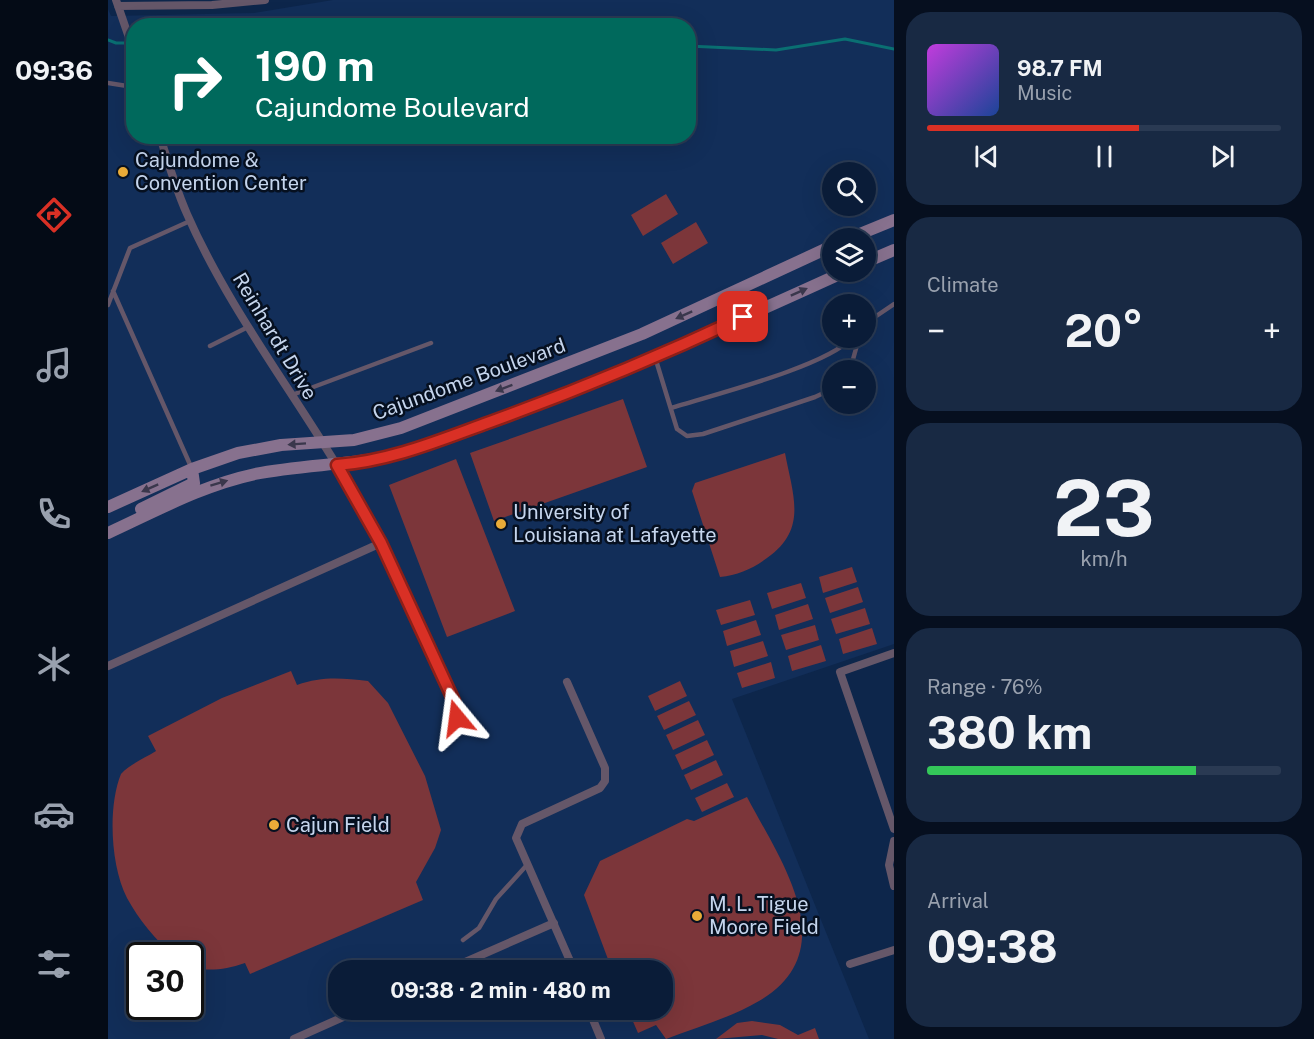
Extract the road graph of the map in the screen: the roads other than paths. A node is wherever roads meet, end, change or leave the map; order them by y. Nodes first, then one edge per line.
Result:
1 (265, 0) edge
2 (117, 3) edge
3 (126, 30) edge
4 (108, 83) edge
5 (126, 86) edge
6 (163, 144) edge
7 (894, 220) edge
8 (190, 221) junction
9 (874, 228) edge
10 (894, 250) edge
11 (822, 251) edge
12 (876, 258) edge
13 (822, 282) edge
14 (113, 291) junction
15 (894, 304) edge
16 (108, 305) edge
17 (876, 316) edge
18 (250, 326) junction
19 (431, 343) dead end
20 (210, 346) dead end
21 (838, 348) edge
22 (655, 357) junction
23 (822, 394) edge
24 (292, 395) junction
25 (671, 408) junction
26 (322, 443) junction
27 (337, 465) junction
28 (192, 469) junction
29 (108, 507) edge
30 (108, 532) edge
31 (381, 543) junction
32 (894, 653) edge
33 (108, 666) edge
34 (567, 682) dead end
35 (457, 718) dead end
36 (894, 829) edge
37 (894, 841) edge
38 (526, 866) junction
39 (894, 885) edge
40 (554, 922) junction
41 (463, 940) dead end
42 (894, 950) edge
43 (469, 960) edge
44 (570, 960) edge
45 (850, 964) dead end
46 (337, 1020) edge
47 (594, 1020) edge
48 (294, 1039) edge
49 (602, 1039) edge

1 - 2 street
2 - 3 street
4 - 5 lane
6 - 8 street, Reinhardt Drive
7 - 9 street
8 - 14 lane
8 - 18 street, Reinhardt Drive
10 - 12 street
11 -> 26 street, Cajundome Boulevard
22 -> 13 street
14 - 16 lane
14 - 28 lane
15 - 17 lane
18 - 20 lane
18 - 24 street, Reinhardt Drive
19 - 24 lane
21 - 25 lane
22 - 25 lane
22 - 27 street
23 - 25 lane
24 - 26 street, Reinhardt Drive
26 - 27 street, Reinhardt Drive
26 -> 28 street, Cajundome Boulevard
30 -> 27 street
27 - 31 street, Reinhardt Drive
28 -> 29 street, Cajundome Boulevard
28 - 30 street
31 - 33 street
31 - 35 street, Reinhardt Drive
32 - 36 street
34 - 38 street
37 - 39 street
38 - 40 street
38 - 41 lane
40 - 43 street
40 - 44 street
42 - 45 street
46 - 48 street
47 - 49 street

